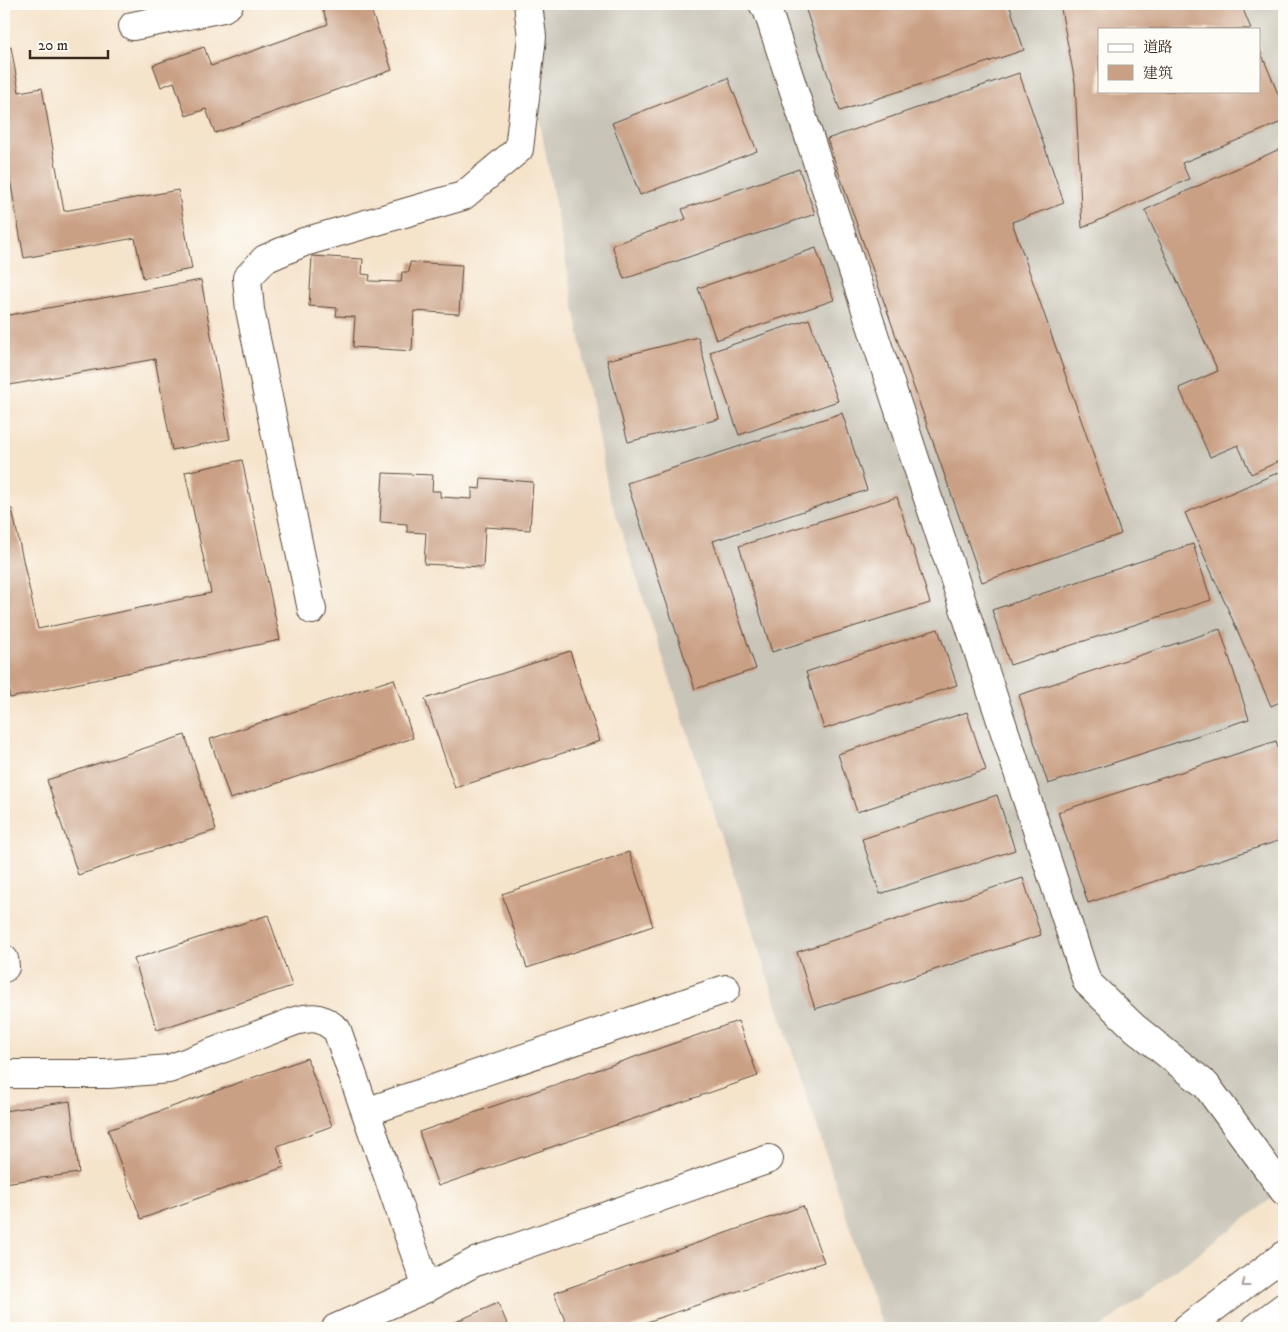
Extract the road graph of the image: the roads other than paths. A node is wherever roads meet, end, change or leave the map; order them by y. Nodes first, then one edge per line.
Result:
1 (229, 4) edge
2 (528, 4) edge
3 (763, 4) edge
4 (133, 26) dead end
5 (312, 610) dead end
6 (4, 959) edge
7 (4, 968) edge
8 (726, 989) dead end
9 (4, 1074) edge
10 (366, 1112) junction
11 (769, 1159) dead end
12 (1284, 1191) edge
13 (1284, 1255) edge
14 (427, 1288) junction
15 (1284, 1307) edge
16 (336, 1328) edge
17 (1187, 1328) edge
18 (1256, 1328) edge

1 - 4 street
2 - 5 street
3 - 12 street
6 - 7 street
8 - 10 street
9 - 10 street
10 - 14 street
11 - 14 street
13 -> 17 street
14 - 16 street
15 - 18 street

